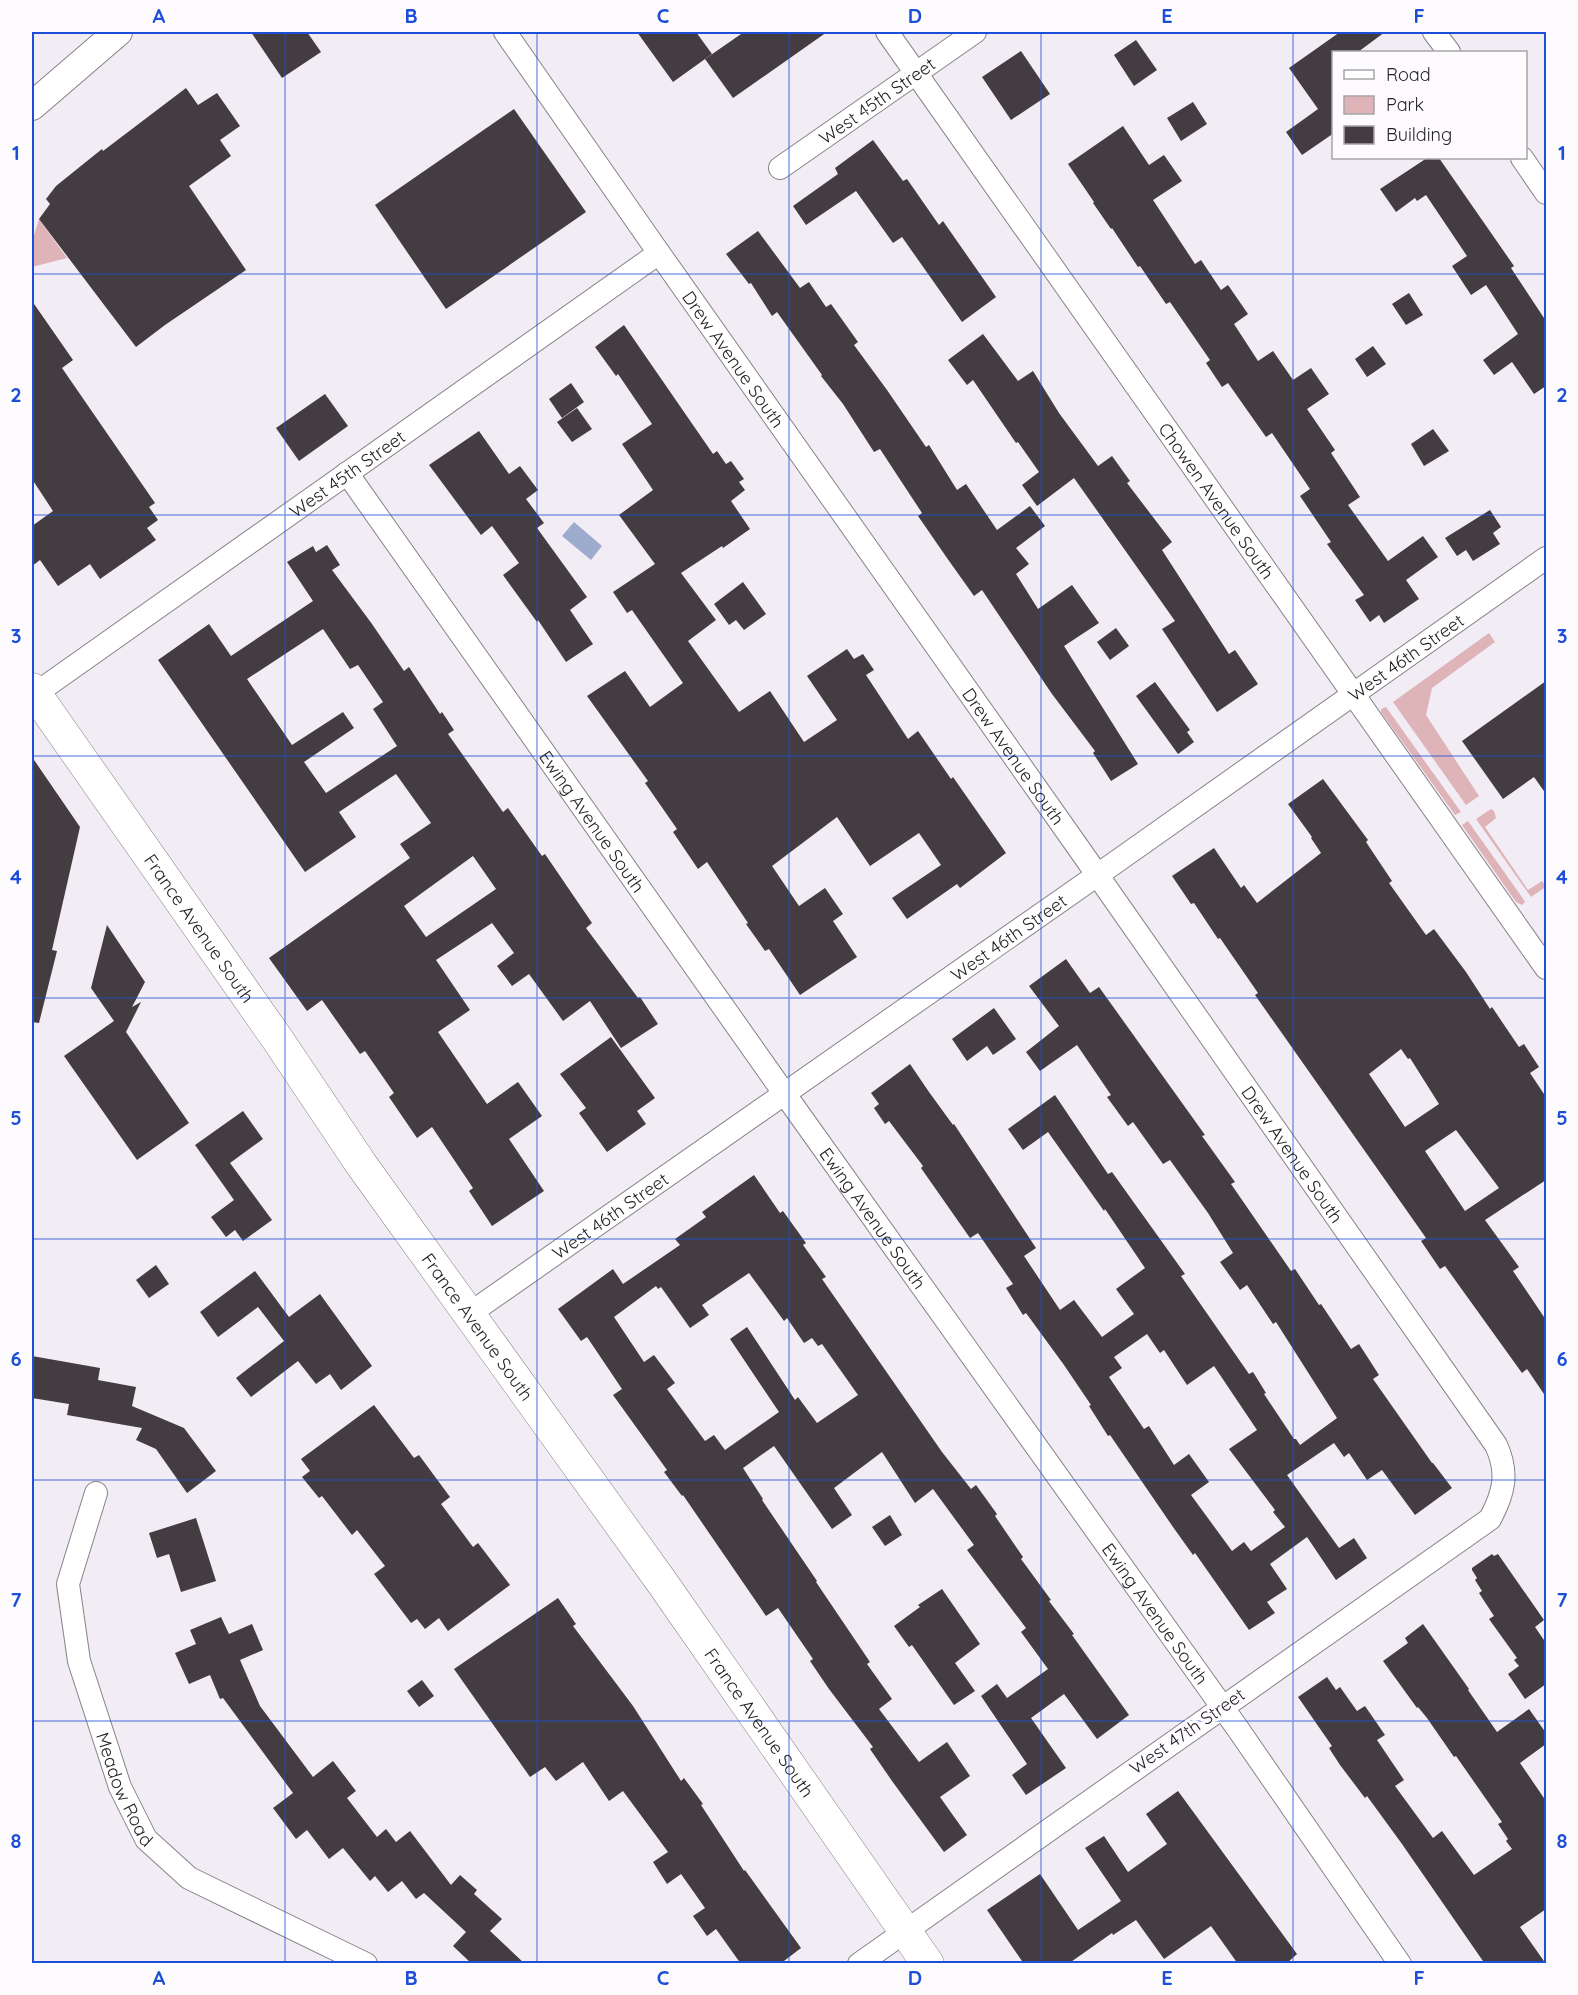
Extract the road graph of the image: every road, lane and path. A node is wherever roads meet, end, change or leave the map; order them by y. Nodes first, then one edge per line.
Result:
1 (118, 32) edge
2 (506, 32) edge
3 (887, 32) edge
4 (975, 32) edge
5 (1434, 32) edge
6 (1448, 51) edge
7 (916, 73) junction
8 (32, 106) edge
9 (1523, 159) edge
10 (780, 168) dead end
11 (1546, 193) edge
12 (659, 253) junction
13 (347, 473) junction
14 (1546, 558) edge
15 (33, 692) edge
16 (1352, 695) junction
17 (1098, 875) junction
18 (1546, 968) edge
19 (784, 1093) junction
20 (469, 1314) junction
21 (1503, 1489) joint
22 (96, 1493) dead end
23 (1221, 1706) junction
24 (904, 1930) junction
25 (366, 1964) edge
26 (859, 1964) edge
27 (928, 1964) edge
28 (1400, 1964) edge

1 - 8 street
2 - 12 street, Drew Avenue South
3 - 7 street, Chowen Avenue South
4 - 7 street, West 45th Street
5 - 6 street
7 - 10 street, West 45th Street
7 - 16 street, Chowen Avenue South
9 - 11 street
12 - 13 street, West 45th Street
12 - 17 street, Drew Avenue South
13 - 15 street, West 45th Street
13 - 19 street, Ewing Avenue South
14 - 16 street, West 46th Street
15 - 20 main road, France Avenue South
16 - 17 street, West 46th Street
16 - 18 street, Chowen Avenue South
17 - 19 street, West 46th Street
17 - 21 street, Drew Avenue South
19 - 20 street, West 46th Street
19 - 23 street, Ewing Avenue South
20 - 24 main road, France Avenue South
21 - 23 street, West 47th Street
22 - 25 street, Meadow Road
23 - 24 street, West 47th Street
23 - 28 street, Ewing Avenue South
24 - 26 street, West 47th Street
24 - 27 main road, France Avenue South

